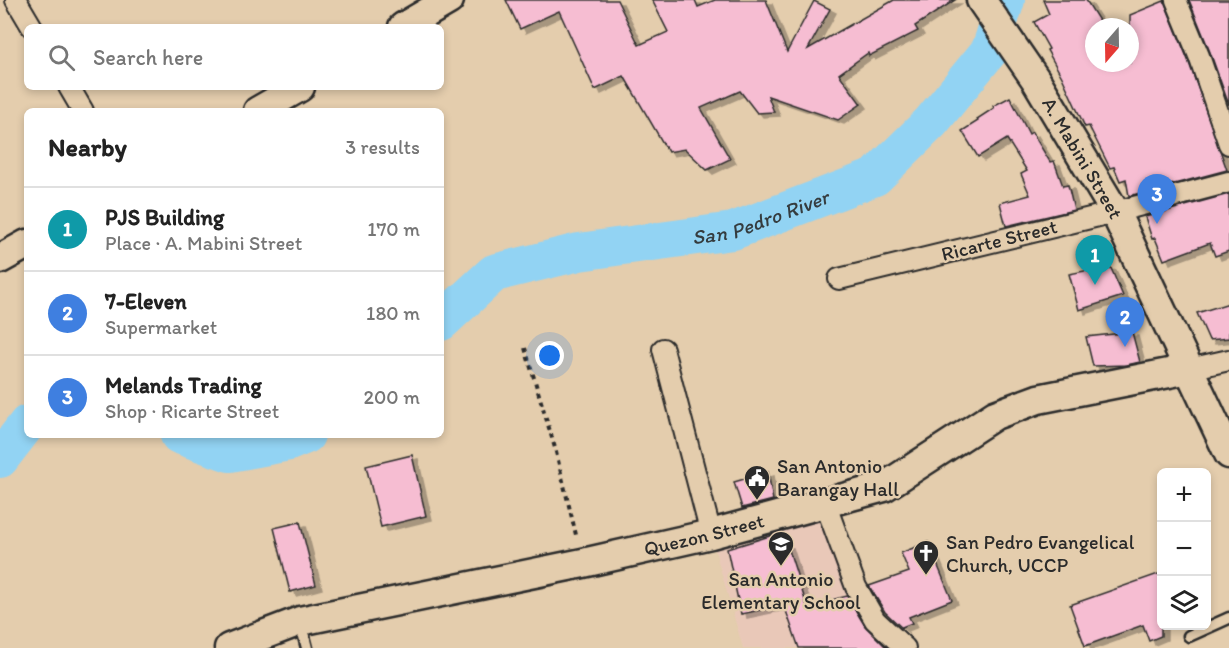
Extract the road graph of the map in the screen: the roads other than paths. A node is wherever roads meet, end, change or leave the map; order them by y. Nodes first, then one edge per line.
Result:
1 (16, 0) edge
2 (449, 0) edge
3 (981, 0) edge
4 (1176, 0) edge
5 (30, 24) edge
6 (408, 24) edge
7 (71, 90) edge
8 (295, 90) edge
9 (81, 108) edge
10 (263, 108) edge
11 (1229, 144) edge
12 (1229, 182) edge
13 (1115, 212) junction
14 (24, 246) edge
15 (0, 259) edge
16 (839, 279) dead end
17 (663, 349) dead end
18 (1229, 360) edge
19 (1189, 369) junction
20 (1229, 454) edge
21 (825, 502) junction
22 (711, 534) junction
23 (1229, 618) edge
24 (300, 621) junction
25 (1189, 636) dead end
26 (229, 648) edge
27 (307, 648) edge
28 (904, 648) edge

1 - 5 street
2 - 6 street
3 - 13 street, A. Mabini Street
4 - 11 street
7 - 9 street
8 - 10 street
12 - 13 street, Ricarte Street
13 - 16 street, Ricarte Street
13 - 19 street, A. Mabini Street
14 - 15 street
17 - 22 street
18 - 19 street, Quezon Street
19 - 20 street, A. Mabini Street
19 - 21 street, Quezon Street
21 - 22 street, Quezon Street
21 - 28 street
22 - 24 street, Quezon Street
23 - 25 lane
24 - 26 street, Quezon Street
24 - 27 lane

